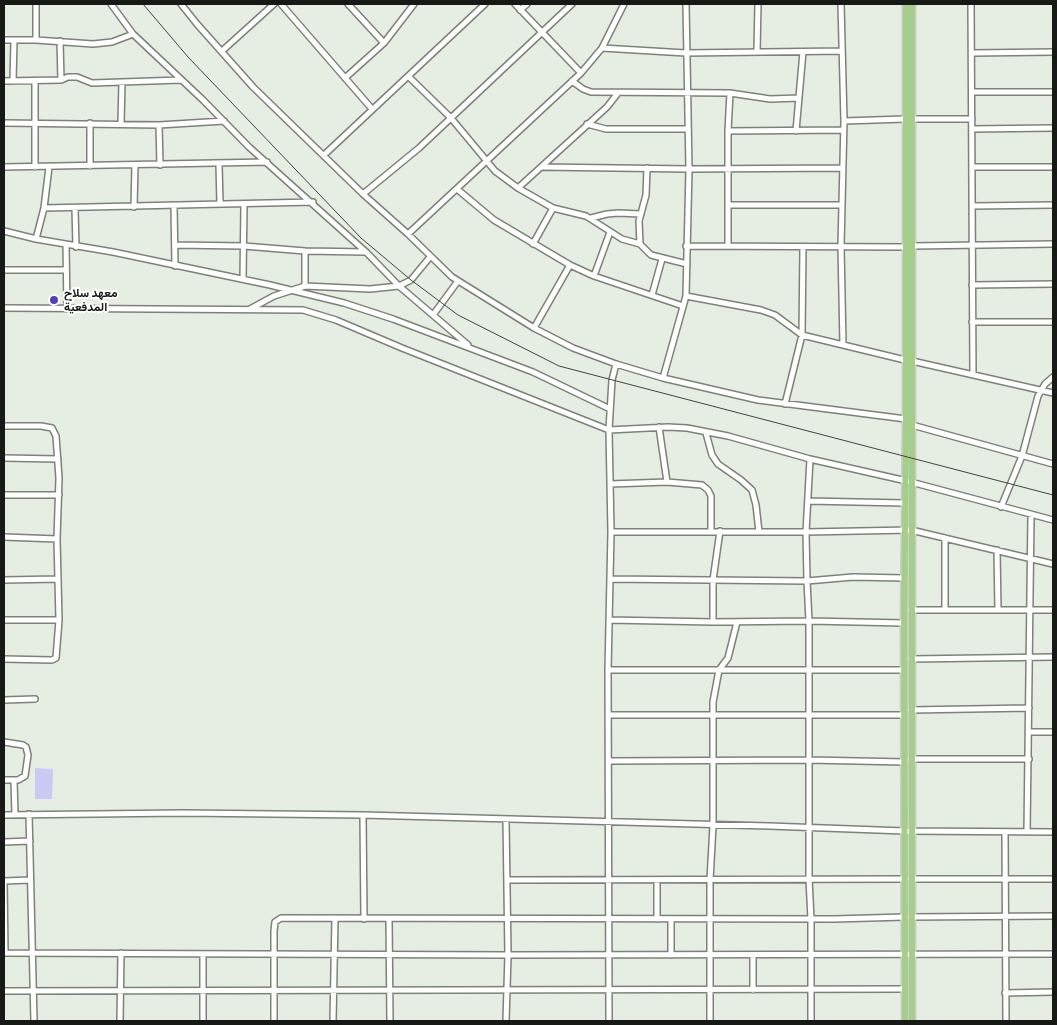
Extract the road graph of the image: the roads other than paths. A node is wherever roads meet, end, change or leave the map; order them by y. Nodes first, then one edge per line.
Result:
1 (36, 4) edge
2 (111, 4) edge
3 (181, 4) edge
4 (274, 4) edge
5 (281, 4) edge
6 (348, 4) edge
7 (414, 4) edge
8 (485, 4) edge
9 (515, 4) edge
10 (527, 4) edge
11 (572, 4) edge
12 (624, 4) edge
13 (686, 4) edge
14 (758, 4) edge
15 (841, 4) edge
16 (906, 4) edge
17 (912, 4) edge
18 (972, 4) edge
19 (520, 10) junction
20 (540, 32) junction
21 (133, 34) junction
22 (4, 40) edge
23 (14, 40) junction
24 (36, 40) junction
25 (60, 41) junction
26 (384, 43) junction
27 (602, 48) junction
28 (222, 51) junction
29 (757, 51) junction
30 (842, 51) junction
31 (803, 52) junction
32 (1053, 52) edge
33 (686, 53) junction
34 (972, 54) junction
35 (581, 73) junction
36 (409, 77) junction
37 (345, 78) junction
38 (61, 80) junction
39 (181, 80) junction
40 (4, 81) edge
41 (13, 81) junction
42 (572, 81) junction
43 (35, 82) junction
44 (122, 82) junction
45 (972, 92) junction
46 (1053, 92) edge
47 (618, 93) junction
48 (687, 93) junction
49 (730, 93) junction
50 (799, 98) junction
51 (372, 109) junction
52 (450, 118) junction
53 (908, 119) junction
54 (972, 119) junction
55 (224, 121) junction
56 (844, 121) junction
57 (4, 123) edge
58 (36, 123) junction
59 (90, 123) junction
60 (121, 123) junction
61 (158, 124) junction
62 (587, 124) junction
63 (1053, 128) edge
64 (687, 129) junction
65 (972, 129) junction
66 (843, 130) junction
67 (728, 131) junction
68 (796, 131) junction
69 (324, 155) junction
70 (268, 162) junction
71 (487, 162) junction
72 (219, 164) junction
73 (135, 165) junction
74 (160, 165) junction
75 (90, 166) junction
76 (4, 167) edge
77 (48, 167) junction
78 (542, 167) junction
79 (972, 167) junction
80 (1053, 167) edge
81 (35, 168) junction
82 (647, 168) junction
83 (689, 168) junction
84 (728, 168) junction
85 (842, 168) junction
86 (518, 188) junction
87 (457, 189) junction
88 (363, 194) junction
89 (313, 202) junction
90 (220, 204) junction
91 (244, 205) junction
92 (728, 205) junction
93 (842, 205) junction
94 (134, 206) junction
95 (174, 206) junction
96 (972, 206) junction
97 (1053, 206) edge
98 (44, 208) junction
99 (75, 208) junction
100 (553, 208) junction
101 (641, 214) junction
102 (591, 218) junction
103 (4, 231) edge
104 (610, 232) junction
105 (408, 234) junction
106 (36, 239) junction
107 (66, 244) junction
108 (533, 244) junction
109 (640, 244) junction
110 (1053, 244) edge
111 (972, 245) junction
112 (175, 246) junction
113 (244, 246) junction
114 (686, 246) junction
115 (728, 246) junction
116 (841, 246) junction
117 (908, 246) junction
118 (76, 247) junction
119 (803, 247) junction
120 (304, 251) junction
121 (366, 252) junction
122 (430, 257) junction
123 (662, 259) junction
124 (687, 264) junction
125 (175, 266) junction
126 (570, 266) junction
127 (4, 270) edge
128 (66, 270) junction
129 (594, 276) junction
130 (242, 280) junction
131 (458, 281) junction
132 (972, 284) junction
133 (1053, 284) edge
134 (305, 286) junction
135 (399, 286) junction
136 (293, 291) junction
137 (652, 296) junction
138 (686, 296) junction
139 (682, 306) junction
140 (4, 308) edge
141 (67, 309) junction
142 (250, 309) junction
143 (433, 315) junction
144 (972, 322) junction
145 (1053, 322) edge
146 (534, 328) junction
147 (802, 335) junction
148 (843, 344) junction
149 (472, 348) junction
150 (909, 361) junction
151 (616, 364) junction
152 (973, 375) junction
153 (1053, 376) edge
154 (663, 378) junction
155 (1041, 390) junction
156 (1053, 393) edge
157 (785, 404) junction
158 (610, 409) junction
159 (906, 419) junction
160 (912, 425) junction
161 (4, 426) edge
162 (659, 428) junction
163 (609, 430) junction
164 (706, 432) junction
165 (1022, 456) junction
166 (4, 458) edge
167 (58, 459) junction
168 (810, 459) junction
169 (1053, 464) edge
170 (908, 481) junction
171 (667, 482) junction
172 (610, 484) junction
173 (4, 495) edge
174 (59, 495) junction
175 (808, 501) junction
176 (904, 503) junction
177 (1002, 507) junction
178 (1031, 515) junction
179 (1053, 520) edge
180 (907, 530) junction
181 (610, 532) junction
182 (711, 532) junction
183 (720, 532) junction
184 (759, 532) junction
185 (806, 532) junction
186 (4, 538) edge
187 (57, 538) junction
188 (946, 538) junction
189 (998, 550) junction
190 (1030, 558) junction
191 (1053, 564) edge
192 (904, 578) junction
193 (58, 579) junction
194 (610, 579) junction
195 (4, 580) edge
196 (713, 580) junction
197 (807, 581) junction
198 (911, 610) junction
199 (945, 610) junction
200 (998, 610) junction
201 (1030, 610) junction
202 (1053, 610) edge
203 (4, 620) edge
204 (59, 620) junction
205 (609, 620) junction
206 (809, 621) junction
207 (713, 622) junction
208 (737, 622) junction
209 (904, 623) junction
210 (1030, 657) junction
211 (1053, 657) edge
212 (4, 659) edge
213 (911, 659) junction
214 (608, 670) junction
215 (719, 670) junction
216 (809, 670) junction
217 (904, 670) junction
218 (4, 700) edge
219 (35, 700) dead end
220 (1029, 708) junction
221 (911, 710) junction
222 (609, 715) junction
223 (713, 715) junction
224 (904, 715) junction
225 (810, 716) junction
226 (1029, 732) junction
227 (1053, 732) edge
228 (4, 742) edge
229 (1029, 759) junction
230 (809, 760) junction
231 (908, 760) junction
232 (609, 761) junction
233 (714, 762) junction
234 (4, 780) edge
235 (14, 781) junction
236 (4, 814) edge
237 (15, 814) junction
238 (29, 814) junction
239 (363, 816) junction
240 (506, 820) junction
241 (610, 822) junction
242 (713, 826) junction
243 (810, 827) junction
244 (908, 831) junction
245 (1005, 832) junction
246 (1027, 832) junction
247 (1053, 832) edge
248 (30, 841) junction
249 (4, 842) edge
250 (908, 879) junction
251 (1006, 879) junction
252 (1053, 879) edge
253 (30, 880) junction
254 (507, 880) junction
255 (609, 880) junction
256 (657, 880) junction
257 (710, 880) junction
258 (809, 880) junction
259 (4, 881) edge
260 (1006, 916) junction
261 (1053, 916) edge
262 (908, 917) junction
263 (334, 918) junction
264 (364, 919) junction
265 (389, 919) junction
266 (609, 919) junction
267 (657, 919) junction
268 (671, 919) junction
269 (811, 919) junction
270 (508, 920) junction
271 (709, 920) junction
272 (4, 953) edge
273 (34, 953) junction
274 (121, 953) junction
275 (203, 954) junction
276 (274, 954) junction
277 (334, 954) junction
278 (908, 954) junction
279 (1005, 954) junction
280 (1053, 954) edge
281 (390, 955) junction
282 (508, 955) junction
283 (609, 955) junction
284 (671, 955) junction
285 (710, 955) junction
286 (753, 955) junction
287 (812, 955) junction
288 (811, 989) junction
289 (905, 989) junction
290 (204, 990) junction
291 (390, 990) junction
292 (506, 990) junction
293 (609, 990) junction
294 (709, 990) junction
295 (753, 990) junction
296 (4, 991) edge
297 (34, 991) junction
298 (120, 991) junction
299 (274, 991) junction
300 (333, 991) junction
301 (1053, 992) edge
302 (1005, 993) junction
303 (34, 1021) edge
304 (120, 1021) edge
305 (203, 1021) edge
306 (274, 1021) edge
307 (333, 1021) edge
308 (390, 1021) edge
309 (506, 1021) edge
310 (610, 1021) edge
311 (710, 1021) edge
312 (811, 1021) edge
313 (905, 1021) edge
314 (912, 1021) edge
315 (1006, 1021) edge

1 - 24 street
2 - 21 street
3 - 28 street
4 - 28 street
5 - 37 street
6 - 26 street
7 - 26 street
8 - 36 street
9 - 19 street
10 - 19 street
11 - 20 street
12 - 27 street
13 - 33 street
14 - 29 street
15 - 30 street
16 - 53 main road
17 - 53 main road
18 - 34 street
19 - 20 street
20 - 35 street
20 - 52 street
21 - 25 street
21 - 39 street
22 - 23 street
23 - 24 street
23 - 41 street
24 - 25 street
25 - 38 street
26 - 37 street
27 - 33 street
27 - 35 street
28 - 69 street
29 - 31 street
29 - 33 street
30 - 31 street
30 - 56 street
31 - 50 street
32 - 34 street
33 - 48 street
34 - 45 street
35 - 42 street
36 - 51 street
36 - 52 street
37 - 51 street
38 - 43 street
38 - 44 street
39 - 44 street
39 - 55 street
40 - 41 street
41 - 43 street
42 - 47 street
42 - 71 street
43 - 58 street
44 - 60 street
45 - 46 street
45 - 54 street
47 - 48 street
47 - 62 street
48 - 49 street
48 - 64 street
49 - 50 street
49 - 67 street
50 - 68 street
51 - 69 street
52 - 71 street
52 - 88 street
53 - 54 street
53 - 56 street
53 - 117 main road
54 - 65 street
55 - 61 street
55 - 70 street
56 - 66 street
57 - 58 street
58 - 59 street
58 - 81 street
59 - 60 street
59 - 75 street
60 - 61 street
61 - 74 street
62 - 64 street
62 - 78 street
63 - 65 street
64 - 83 street
65 - 79 street
66 - 68 street
66 - 85 street
67 - 68 street
67 - 84 street
69 - 88 street
70 - 72 street
70 - 89 street
71 - 86 street
71 - 87 street
72 - 74 street
72 - 90 street
73 - 74 street
73 - 75 street
73 - 94 street
75 - 77 street
76 - 81 street
77 - 81 street
77 - 98 street
78 - 82 street
78 - 86 street
79 - 80 street
79 - 96 street
82 - 83 street
82 - 101 street
83 - 84 street
83 - 114 street
84 - 85 street
84 - 92 street
85 - 93 street
86 - 100 street
87 - 105 street
87 - 108 street
88 - 105 street
89 - 91 street
89 - 121 street
90 - 91 street
90 - 95 street
91 - 113 street
92 - 93 street
92 - 115 street
93 - 116 street
94 - 95 street
94 - 99 street
95 - 112 street
96 - 97 street
96 - 111 street
98 - 99 street
98 - 106 street
99 - 118 street
100 - 102 street
100 - 108 street
101 - 102 street
101 - 109 street
102 - 104 street
103 - 106 street
104 - 109 street
104 - 129 street
105 - 122 street
106 - 107 street
107 - 118 street
107 - 128 street
108 - 126 street
109 - 123 street
110 - 111 street
111 - 117 street
111 - 132 street
112 - 113 street
112 - 125 street
113 - 120 street
113 - 130 street
114 - 115 street
114 - 124 street
115 - 119 street
116 - 117 street
116 - 119 street
116 - 148 street
117 - 150 main road
118 - 125 street
119 - 147 street
120 - 121 street
120 - 134 street
121 - 135 street
122 - 131 street
122 - 135 street
123 - 124 street
123 - 137 street
124 - 138 street
125 - 130 street
126 - 129 street
126 - 146 street
127 - 128 street
128 - 141 street
129 - 137 street
130 - 136 street
131 - 143 street
131 - 146 street
132 - 133 street
132 - 144 street
134 - 135 street
134 - 136 street
135 - 143 street
136 - 142 street
136 - 149 street
137 - 139 street
138 - 139 street
138 - 147 street
139 - 154 street
140 - 141 street
141 - 142 street
142 - 163 street
143 - 149 street
144 - 145 street
144 - 152 street
146 - 151 street
147 - 148 street
147 - 157 street
148 - 150 street
149 - 158 street
150 - 152 street
150 - 159 main road
150 - 160 main road
151 - 154 street
151 - 158 street
152 - 155 street
153 - 155 street
154 - 157 street
155 - 156 street
155 - 165 street
157 - 159 street
158 - 163 street
159 - 170 main road
160 - 165 street
160 - 170 main road
161 - 167 street
162 - 163 street
162 - 164 street
162 - 171 street
163 - 172 street
164 - 168 street
164 - 184 street
165 - 169 street
165 - 177 street
166 - 167 street
167 - 174 street
168 - 170 street
168 - 175 street
170 - 176 main road
170 - 177 street
170 - 180 main road
171 - 172 street
171 - 182 street
172 - 181 street
173 - 174 street
174 - 187 street
175 - 176 street
175 - 185 street
176 - 180 main road
177 - 178 street
178 - 179 street
178 - 190 street
180 - 185 street
180 - 188 street
180 - 192 main road
180 - 198 main road
181 - 182 street
181 - 194 street
182 - 183 street
183 - 184 street
183 - 196 street
184 - 185 street
185 - 197 street
186 - 187 street
187 - 193 street
188 - 189 street
188 - 199 street
189 - 190 street
189 - 200 street
190 - 191 street
190 - 201 street
192 - 197 street
192 - 209 main road
193 - 195 street
193 - 204 street
194 - 196 street
194 - 205 street
196 - 197 street
196 - 207 street
197 - 206 street
198 - 199 street
198 - 213 main road
199 - 200 street
200 - 201 street
201 - 202 street
201 - 210 street
203 - 204 street
204 - 212 street
205 - 207 street
205 - 214 street
206 - 208 street
206 - 209 street
206 - 216 street
207 - 208 street
208 - 215 street
209 - 217 main road
210 - 211 street
210 - 213 street
210 - 220 street
213 - 221 main road
214 - 215 street
214 - 222 street
215 - 216 street
215 - 223 street
216 - 217 street
216 - 225 street
217 - 224 main road
218 - 219 street
220 - 221 street
220 - 226 street
221 - 231 main road
222 - 223 street
222 - 232 street
223 - 225 street
223 - 233 street
224 - 225 street
224 - 231 main road
225 - 230 street
226 - 227 street
226 - 229 street
228 - 235 street
229 - 231 street
229 - 246 street
230 - 231 street
230 - 233 street
230 - 243 street
231 - 244 main road
232 - 233 street
232 - 241 street
233 - 242 street
234 - 235 street
235 - 237 street
236 - 237 street
237 - 238 street
238 - 239 street
238 - 248 street
239 - 240 street
239 - 264 street
240 - 241 street
240 - 254 street
241 - 242 street
241 - 255 street
242 - 243 street
242 - 257 street
243 - 244 street
243 - 258 street
244 - 245 street
244 - 250 main road
245 - 246 street
245 - 251 street
246 - 247 street
248 - 249 street
248 - 253 street
250 - 251 street
250 - 258 street
250 - 262 main road
251 - 252 street
251 - 260 street
253 - 259 street
253 - 273 street
254 - 255 street
254 - 270 street
255 - 256 street
255 - 266 street
256 - 257 street
256 - 267 street
257 - 258 street
257 - 271 street
258 - 269 street
259 - 272 street
260 - 261 street
260 - 262 street
260 - 279 street
262 - 269 street
262 - 278 main road
263 - 264 street
263 - 276 street
263 - 277 street
264 - 265 street
265 - 270 street
265 - 281 street
266 - 267 street
266 - 270 street
266 - 283 street
267 - 268 street
268 - 271 street
268 - 284 street
269 - 271 street
269 - 287 street
270 - 282 street
271 - 285 street
272 - 273 street
273 - 274 street
273 - 297 street
274 - 275 street
274 - 298 street
275 - 276 street
275 - 290 street
276 - 277 street
276 - 299 street
277 - 281 street
277 - 300 street
278 - 279 street
278 - 287 street
278 - 289 main road
278 - 314 main road
279 - 280 street
279 - 302 street
281 - 282 street
281 - 291 street
282 - 283 street
282 - 292 street
283 - 284 street
283 - 293 street
284 - 285 street
285 - 286 street
285 - 294 street
286 - 287 street
286 - 295 street
287 - 288 street
288 - 289 street
288 - 295 street
288 - 312 street
289 - 313 main road
290 - 298 street
290 - 299 street
290 - 305 street
291 - 292 street
291 - 300 street
291 - 308 street
292 - 293 street
292 - 309 street
293 - 294 street
293 - 310 street
294 - 295 street
294 - 311 street
296 - 297 street
297 - 298 street
297 - 303 street
298 - 304 street
299 - 300 street
299 - 306 street
300 - 307 street
301 - 302 street
302 - 315 street

